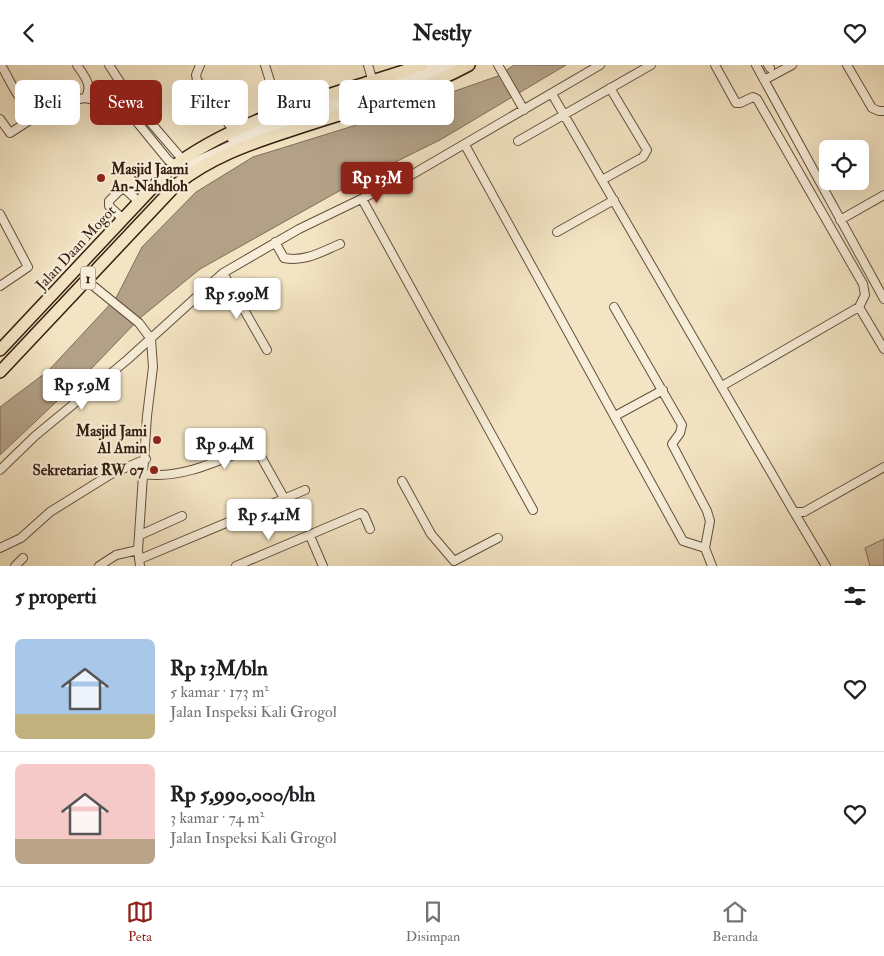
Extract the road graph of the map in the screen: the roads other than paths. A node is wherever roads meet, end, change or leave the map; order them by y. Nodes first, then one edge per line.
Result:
1 (1, 65) edge
2 (78, 65) edge
3 (109, 65) edge
4 (200, 65) edge
5 (266, 65) edge
6 (368, 65) edge
7 (422, 65) edge
8 (439, 65) edge
9 (453, 65) edge
10 (469, 65) edge
11 (498, 65) edge
12 (600, 65) edge
13 (651, 65) edge
14 (715, 65) edge
15 (756, 65) edge
16 (792, 65) edge
17 (848, 65) edge
18 (118, 80) edge
19 (270, 80) edge
20 (372, 80) edge
21 (379, 80) edge
22 (764, 80) junction
23 (90, 86) joint
24 (610, 88) junction
25 (15, 89) edge
26 (552, 94) junction
27 (85, 98) junction
28 (80, 99) edge
29 (523, 108) junction
30 (884, 111) edge
31 (565, 114) junction
32 (0, 119) edge
33 (258, 121) edge
34 (22, 125) edge
35 (150, 125) edge
36 (233, 130) junction
37 (518, 141) dead end
38 (465, 145) junction
39 (203, 159) junction
40 (180, 164) junction
41 (602, 180) junction
42 (177, 184) junction
43 (884, 195) edge
44 (362, 199) junction
45 (614, 200) junction
46 (139, 202) junction
47 (0, 213) edge
48 (123, 219) junction
49 (840, 219) junction
50 (9, 230) junction
51 (557, 232) dead end
52 (0, 235) edge
53 (275, 242) junction
54 (340, 244) dead end
55 (223, 273) junction
56 (86, 279) junction
57 (0, 286) edge
58 (884, 298) edge
59 (614, 307) dead end
60 (860, 307) junction
61 (151, 339) junction
62 (1, 346) edge
63 (884, 349) edge
64 (267, 350) dead end
65 (0, 372) edge
66 (722, 385) junction
67 (663, 390) junction
68 (614, 416) junction
69 (146, 459) junction
70 (884, 467) edge
71 (0, 470) edge
72 (144, 475) junction
73 (402, 481) dead end
74 (305, 490) dead end
75 (284, 499) junction
76 (533, 510) dead end
77 (794, 512) junction
78 (182, 516) dead end
79 (370, 529) dead end
80 (140, 535) junction
81 (310, 536) junction
82 (498, 538) dead end
83 (0, 548) edge
84 (705, 548) junction
85 (138, 550) junction
86 (23, 558) dead end
87 (140, 562) edge
88 (455, 564) edge
89 (15, 566) edge
90 (98, 566) edge
91 (236, 566) edge
92 (324, 566) edge
93 (712, 566) edge
94 (826, 566) edge

1 - 25 street
2 - 23 street
3 - 18 street
4 - 36 street
5 - 19 street
6 - 20 street
7 - 21 highway, Jalan Daan Mogot / 1
8 - 39 street
9 - 40 street
10 - 39 highway, Jalan Daan Mogot / 1
11 - 29 street
12 - 26 street
13 - 24 street
14 - 60 street
15 - 22 street
16 - 22 street
17 - 30 street
22 - 49 street
23 - 27 street
24 - 31 street
24 - 41 street
26 - 29 street
26 - 31 street
27 - 28 street
27 - 40 street
29 - 38 street
31 - 37 street
31 - 41 street
32 - 34 street
33 - 36 highway, Jalan Daan Mogot / 1
35 - 40 street
36 - 40 highway, Jalan Daan Mogot / 1
38 - 44 street
38 - 68 street
39 - 40 highway
39 - 42 highway, Jalan Daan Mogot / 1
40 - 42 highway
40 - 46 highway, Jalan Daan Mogot / 1
41 - 45 street
42 - 56 highway, Jalan Daan Mogot / 1
43 - 49 street
44 - 53 street
44 - 76 street
45 - 51 street
45 - 66 street
46 - 48 highway, Jalan Daan Mogot / 1
46 - 48 street
47 - 50 street
48 - 62 highway, Jalan Daan Mogot / 1
49 - 58 street
50 - 52 street
50 - 57 street
53 - 54 street
53 - 55 street
55 - 61 street
55 - 64 street
56 - 61 street
56 - 65 highway, Jalan Daan Mogot / 1
59 - 67 street
60 - 63 street
60 - 66 street
61 - 69 street
61 - 71 street
66 - 77 street
67 - 68 street
67 - 84 street
68 - 84 street
69 - 72 street
69 - 83 street
70 - 77 street
72 - 75 street
72 - 80 street
73 - 88 street
74 - 75 street
75 - 87 street
77 - 94 street
78 - 80 street
79 - 81 street
80 - 85 street
81 - 91 street
81 - 92 street
82 - 88 street
84 - 93 street
85 - 87 street
85 - 90 street
86 - 89 street

